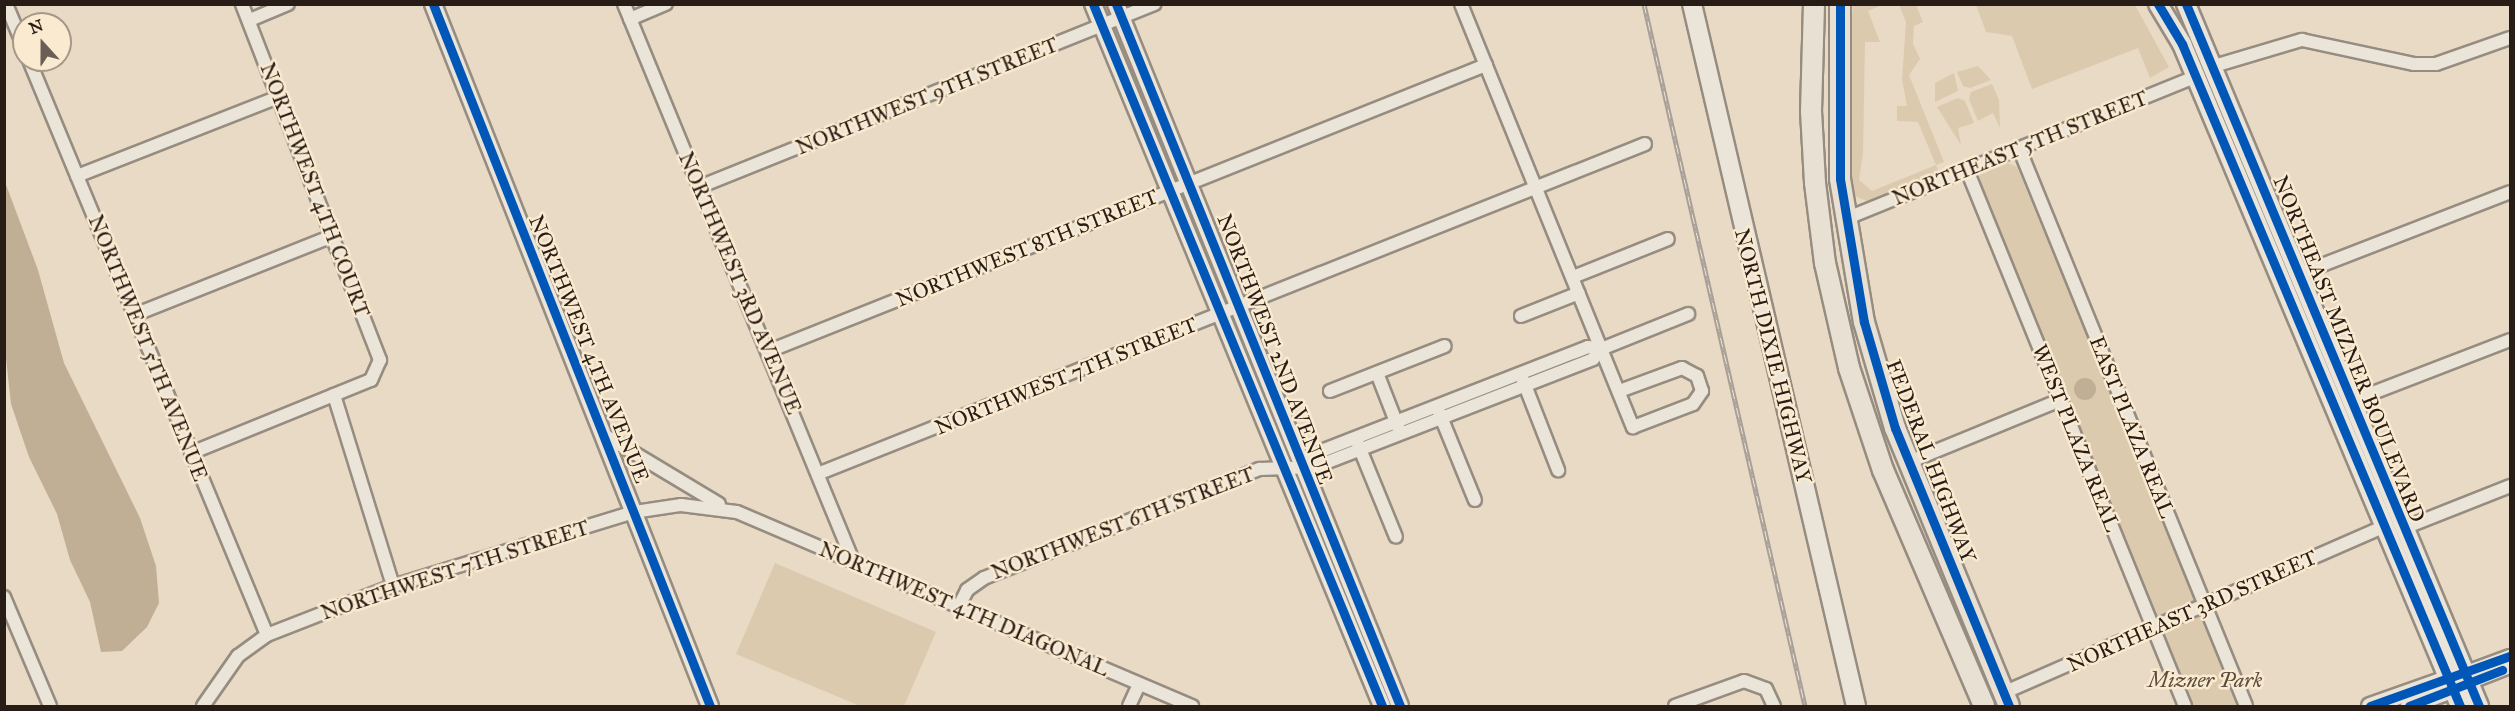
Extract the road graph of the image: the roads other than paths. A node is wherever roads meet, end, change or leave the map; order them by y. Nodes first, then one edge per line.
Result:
1 (13, 4) edge
2 (242, 4) edge
3 (288, 4) edge
4 (433, 4) edge
5 (624, 4) edge
6 (666, 4) edge
7 (1093, 4) edge
8 (1155, 4) edge
9 (1461, 4) edge
10 (1692, 4) edge
11 (1814, 4) edge
12 (1840, 4) edge
13 (2158, 4) edge
14 (2186, 4) edge
15 (7, 5) edge
16 (1119, 11) edge
17 (630, 19) junction
18 (249, 20) junction
19 (1102, 26) junction
20 (2511, 38) edge
21 (1486, 65) junction
22 (2214, 66) junction
23 (34, 72) edge
24 (2195, 77) junction
25 (279, 97) junction
26 (1645, 144) dead end
27 (2019, 148) junction
28 (1967, 170) junction
29 (77, 176) junction
30 (1190, 183) junction
31 (1815, 183) junction
32 (699, 187) junction
33 (1537, 187) junction
34 (1171, 191) junction
35 (2511, 192) edge
36 (1845, 219) junction
37 (333, 236) junction
38 (1668, 239) dead end
39 (2265, 249) junction
40 (1825, 263) junction
41 (2299, 274) junction
42 (1573, 277) junction
43 (1856, 287) junction
44 (1579, 293) junction
45 (1239, 308) junction
46 (2314, 310) junction
47 (1688, 314) dead end
48 (134, 315) junction
49 (1220, 315) junction
50 (1521, 316) dead end
51 (2511, 340) edge
52 (1445, 346) dead end
53 (1601, 349) junction
54 (769, 351) junction
55 (2313, 364) junction
56 (1377, 373) junction
57 (1523, 379) junction
58 (1330, 391) dead end
59 (1618, 392) junction
60 (334, 395) junction
61 (2060, 400) junction
62 (2352, 401) junction
63 (1437, 406) junction
64 (1442, 418) junction
65 (1396, 421) junction
66 (1401, 434) junction
67 (604, 435) junction
68 (1356, 437) junction
69 (1361, 450) junction
70 (191, 453) junction
71 (1909, 462) junction
72 (1300, 464) junction
73 (1281, 465) junction
74 (1558, 470) dead end
75 (820, 473) junction
76 (2511, 486) edge
77 (1475, 500) dead end
78 (634, 512) junction
79 (737, 512) junction
80 (2381, 528) junction
81 (2404, 528) junction
82 (1396, 537) dead end
83 (853, 561) junction
84 (393, 586) junction
85 (4, 597) edge
86 (959, 606) junction
87 (2205, 606) junction
88 (2154, 631) junction
89 (267, 635) junction
90 (2511, 656) edge
91 (2511, 667) edge
92 (2458, 681) junction
93 (1139, 685) junction
94 (2006, 700) edge
95 (50, 706) edge
96 (204, 706) edge
97 (710, 706) edge
98 (1129, 706) edge
99 (1192, 706) edge
100 (1382, 706) edge
101 (1400, 706) edge
102 (1675, 706) edge
103 (1774, 706) edge
104 (1856, 706) edge
105 (1984, 706) edge
106 (2185, 706) edge
107 (2246, 706) edge
108 (2370, 706) edge
109 (2409, 706) edge
110 (2460, 706) edge
111 (2479, 706) edge

1 - 15 street
2 - 18 street, NORTHWEST 4TH COURT
3 - 18 street
4 - 67 street, NORTHWEST 4TH AVENUE
5 - 17 street, NORTHWEST 3RD AVENUE
6 - 17 street
7 - 19 street, NORTHWEST 2ND AVENUE
8 - 16 street, NORTHWEST 9TH STREET
9 - 21 street
10 - 104 main road, NORTH DIXIE HIGHWAY
11 - 31 main road, FEDERAL HIGHWAY
12 - 36 main road, FEDERAL HIGHWAY
13 - 24 main road, NORTHEAST MIZNER BOULEVARD
14 - 22 main road, NORTHEAST MIZNER BOULEVARD
16 - 19 street, NORTHWEST 9TH STREET
16 - 30 street, NORTHWEST 2ND AVENUE
17 - 32 street, NORTHWEST 3RD AVENUE
18 - 25 street, NORTHWEST 4TH COURT
19 - 32 street, NORTHWEST 9TH STREET
19 - 34 street, NORTHWEST 2ND AVENUE
20 - 22 street
21 - 30 street, NORTHWEST 8TH STREET
21 - 33 street
22 - 41 main road, NORTHEAST MIZNER BOULEVARD
23 - 29 street, NORTHWEST 5TH AVENUE
24 - 27 street, NORTHEAST 5TH STREET
24 - 39 main road, NORTHEAST MIZNER BOULEVARD
25 - 29 street
25 - 37 street, NORTHWEST 4TH COURT
26 - 33 street, NORTHWEST 7TH STREET
27 - 28 street, NORTHEAST 5TH STREET
27 - 87 street, EAST PLAZA REAL
28 - 36 street, NORTHEAST 5TH STREET
28 - 61 street, WEST PLAZA REAL
29 - 48 street, NORTHWEST 5TH AVENUE
30 - 34 street, NORTHWEST 8TH STREET
30 - 45 street, NORTHWEST 2ND AVENUE
31 - 36 main road
31 - 40 main road, FEDERAL HIGHWAY
32 - 54 street, NORTHWEST 3RD AVENUE
33 - 42 street
33 - 45 street, NORTHWEST 7TH STREET
34 - 49 street, NORTHWEST 2ND AVENUE
34 - 54 street, NORTHWEST 8TH STREET
35 - 41 street
36 - 43 main road, FEDERAL HIGHWAY
37 - 48 street
37 - 60 street, NORTHWEST 4TH COURT
38 - 42 street
39 - 46 main road
39 - 55 main road, NORTHEAST MIZNER BOULEVARD
40 - 43 main road
40 - 105 main road, FEDERAL HIGHWAY
41 - 46 main road, NORTHEAST MIZNER BOULEVARD
42 - 44 street
43 - 71 main road, FEDERAL HIGHWAY
44 - 50 street
44 - 53 street
45 - 49 street, NORTHWEST 7TH STREET
45 - 72 street, NORTHWEST 2ND AVENUE
46 - 62 main road, NORTHEAST MIZNER BOULEVARD
47 - 53 street
48 - 70 street, NORTHWEST 5TH AVENUE
49 - 73 street, NORTHWEST 2ND AVENUE
49 - 75 street, NORTHWEST 7TH STREET
51 - 62 street
52 - 56 street
53 - 57 street
53 - 59 street
54 - 75 street, NORTHWEST 3RD AVENUE
55 - 62 main road
55 - 80 main road, NORTHEAST MIZNER BOULEVARD
56 - 58 street
56 - 65 street
57 - 63 street
57 - 64 street, NORTHWEST 6TH STREET
57 - 74 street
59 - 59 street
60 - 70 street
60 - 84 street
61 - 71 street
61 - 88 street, WEST PLAZA REAL
62 - 81 main road, NORTHEAST MIZNER BOULEVARD
63 - 64 street
63 - 65 street
64 - 66 street, NORTHWEST 6TH STREET
64 - 77 street
65 - 66 street
65 - 68 street
66 - 69 street, NORTHWEST 6TH STREET
67 - 78 street, NORTHWEST 4TH AVENUE
67 - 79 street, NORTHWEST 4TH DIAGONAL
68 - 69 street
68 - 72 street
69 - 72 street, NORTHWEST 6TH STREET
69 - 82 street
70 - 89 street, NORTHWEST 5TH AVENUE
71 - 94 main road, FEDERAL HIGHWAY
72 - 73 street, NORTHWEST 6TH STREET
72 - 101 street, NORTHWEST 2ND AVENUE
73 - 86 street, NORTHWEST 6TH STREET
73 - 100 street, NORTHWEST 2ND AVENUE
75 - 83 street, NORTHWEST 3RD AVENUE
76 - 81 street
78 - 79 street, NORTHWEST 4TH DIAGONAL
78 - 84 street, NORTHWEST 7TH STREET
78 - 97 street, NORTHWEST 4TH AVENUE
79 - 83 street, NORTHWEST 4TH DIAGONAL
80 - 87 street, NORTHEAST 3RD STREET
80 - 92 main road, NORTHEAST MIZNER BOULEVARD
81 - 92 main road, NORTHEAST MIZNER BOULEVARD
83 - 86 street, NORTHWEST 4TH DIAGONAL
84 - 89 street, NORTHWEST 7TH STREET
85 - 95 street
86 - 93 street, NORTHWEST 4TH DIAGONAL
87 - 88 street, NORTHEAST 3RD STREET
87 - 107 street, EAST PLAZA REAL
88 - 94 street, NORTHEAST 3RD STREET
88 - 106 street, WEST PLAZA REAL
89 - 96 street, NORTHWEST 7TH STREET
90 - 92 street
91 - 92 street
92 - 108 street
92 - 109 street
92 - 110 main road, NORTHEAST MIZNER BOULEVARD
92 - 111 main road, NORTHEAST MIZNER BOULEVARD
93 - 98 street
93 - 99 street, NORTHWEST 4TH DIAGONAL
102 - 103 street

